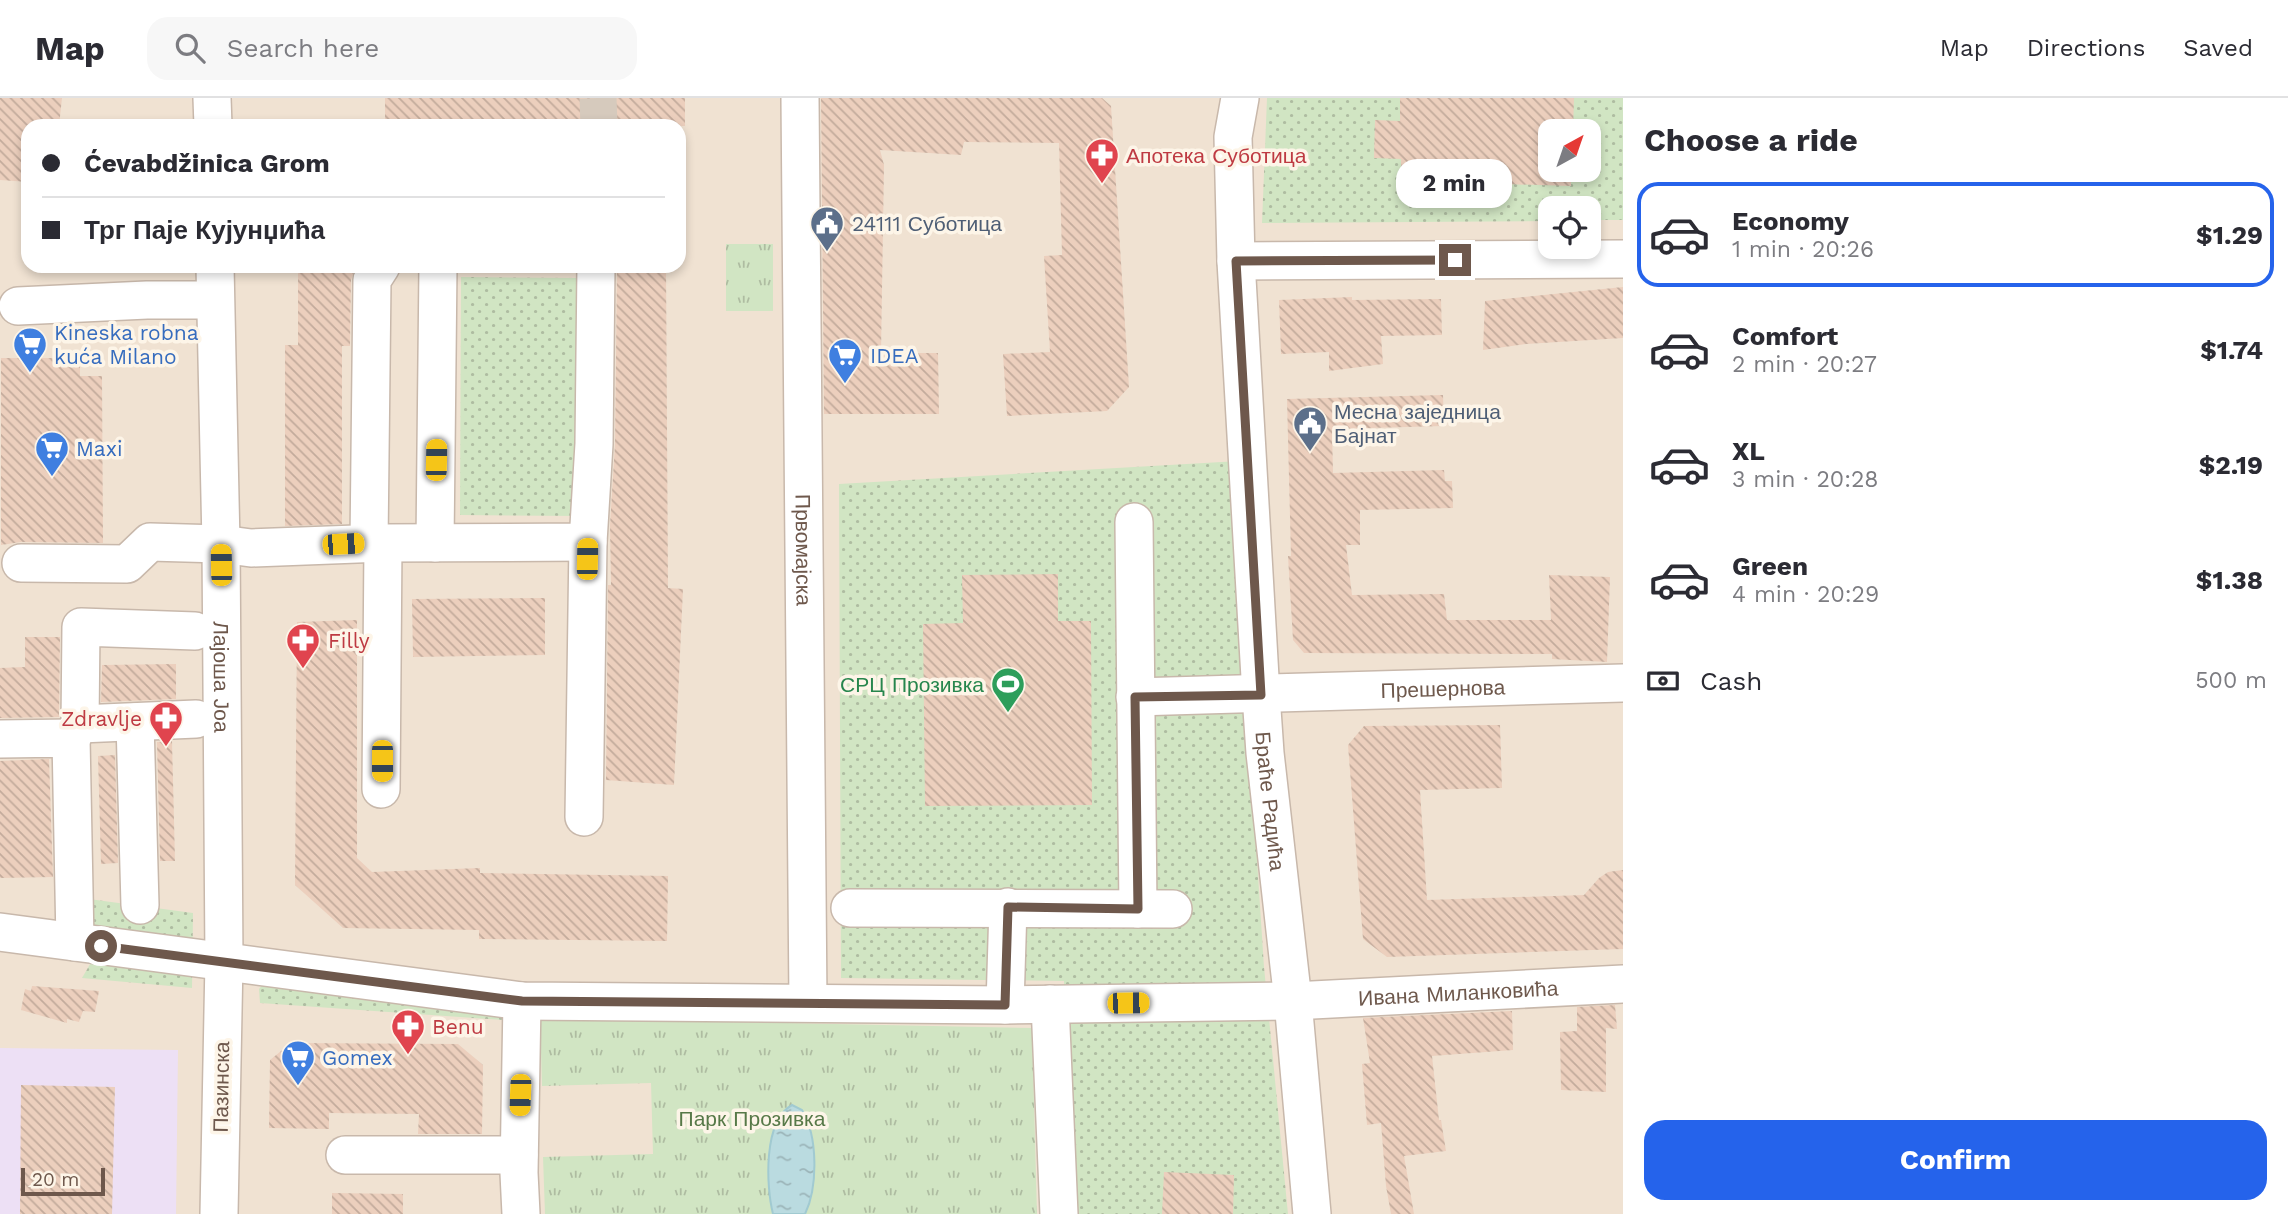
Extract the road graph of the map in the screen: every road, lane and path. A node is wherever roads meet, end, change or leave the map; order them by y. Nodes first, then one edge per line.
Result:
1 (212, 98) edge
2 (800, 98) edge
3 (1222, 98) edge
4 (1240, 98) edge
5 (213, 119) edge
6 (1233, 137) junction
7 (1623, 259) edge
8 (1236, 261) junction
9 (376, 273) edge
10 (438, 273) edge
11 (596, 273) edge
12 (215, 283) edge
13 (18, 306) dead end
14 (1134, 522) dead end
15 (588, 542) junction
16 (376, 543) junction
17 (435, 543) junction
18 (221, 544) junction
19 (21, 563) dead end
20 (195, 631) dead end
21 (1623, 683) edge
22 (1261, 695) junction
23 (1135, 697) junction
24 (196, 719) dead end
25 (135, 722) junction
26 (76, 731) junction
27 (0, 739) edge
28 (381, 789) dead end
29 (584, 817) dead end
30 (140, 905) dead end
31 (1008, 907) junction
32 (850, 908) dead end
33 (0, 932) edge
34 (75, 942) junction
35 (223, 961) junction
36 (1623, 984) edge
37 (522, 1001) junction
38 (1293, 1001) junction
39 (808, 1002) junction
40 (1050, 1004) junction
41 (1005, 1005) junction
42 (345, 1155) dead end
43 (519, 1155) junction
44 (219, 1214) edge
45 (521, 1214) edge
46 (1059, 1214) edge
47 (1312, 1214) edge

1 - 5 street
2 - 39 street, Првомајска
3 - 6 street, Браће Радића
4 - 6 street, Браће Радића
6 - 8 street, Браће Радића
7 - 8 street
8 - 22 street, Браће Радића
9 - 16 street
10 - 17 street
11 - 15 street
12 - 13 street
12 - 18 street, Лајоша Јоа
14 - 23 street
15 - 17 street
15 - 29 street
16 - 17 street
16 - 18 street
16 - 28 street
18 - 19 street
18 - 35 street, Лајоша Јоа
20 - 26 street
21 - 22 street, Прешернова
22 - 23 street, Прешернова
22 - 38 street, Браће Радића
23 - 31 street
24 - 25 street
25 - 26 street
25 - 30 street
26 - 27 street
26 - 34 street
31 - 32 street
31 - 41 street
33 - 34 street, Ивана Миланковића
34 - 35 street, Ивана Миланковића
35 - 37 street, Ивана Миланковића
35 - 44 street, Пазинска
36 - 38 street, Ивана Миланковића
37 - 39 street, Ивана Миланковића
37 - 43 street
38 - 40 street, Ивана Миланковића
38 - 47 street, Браће Радића
39 - 41 street, Ивана Миланковића
40 - 41 street, Ивана Миланковића
40 - 46 street
42 - 43 street
43 - 45 street

